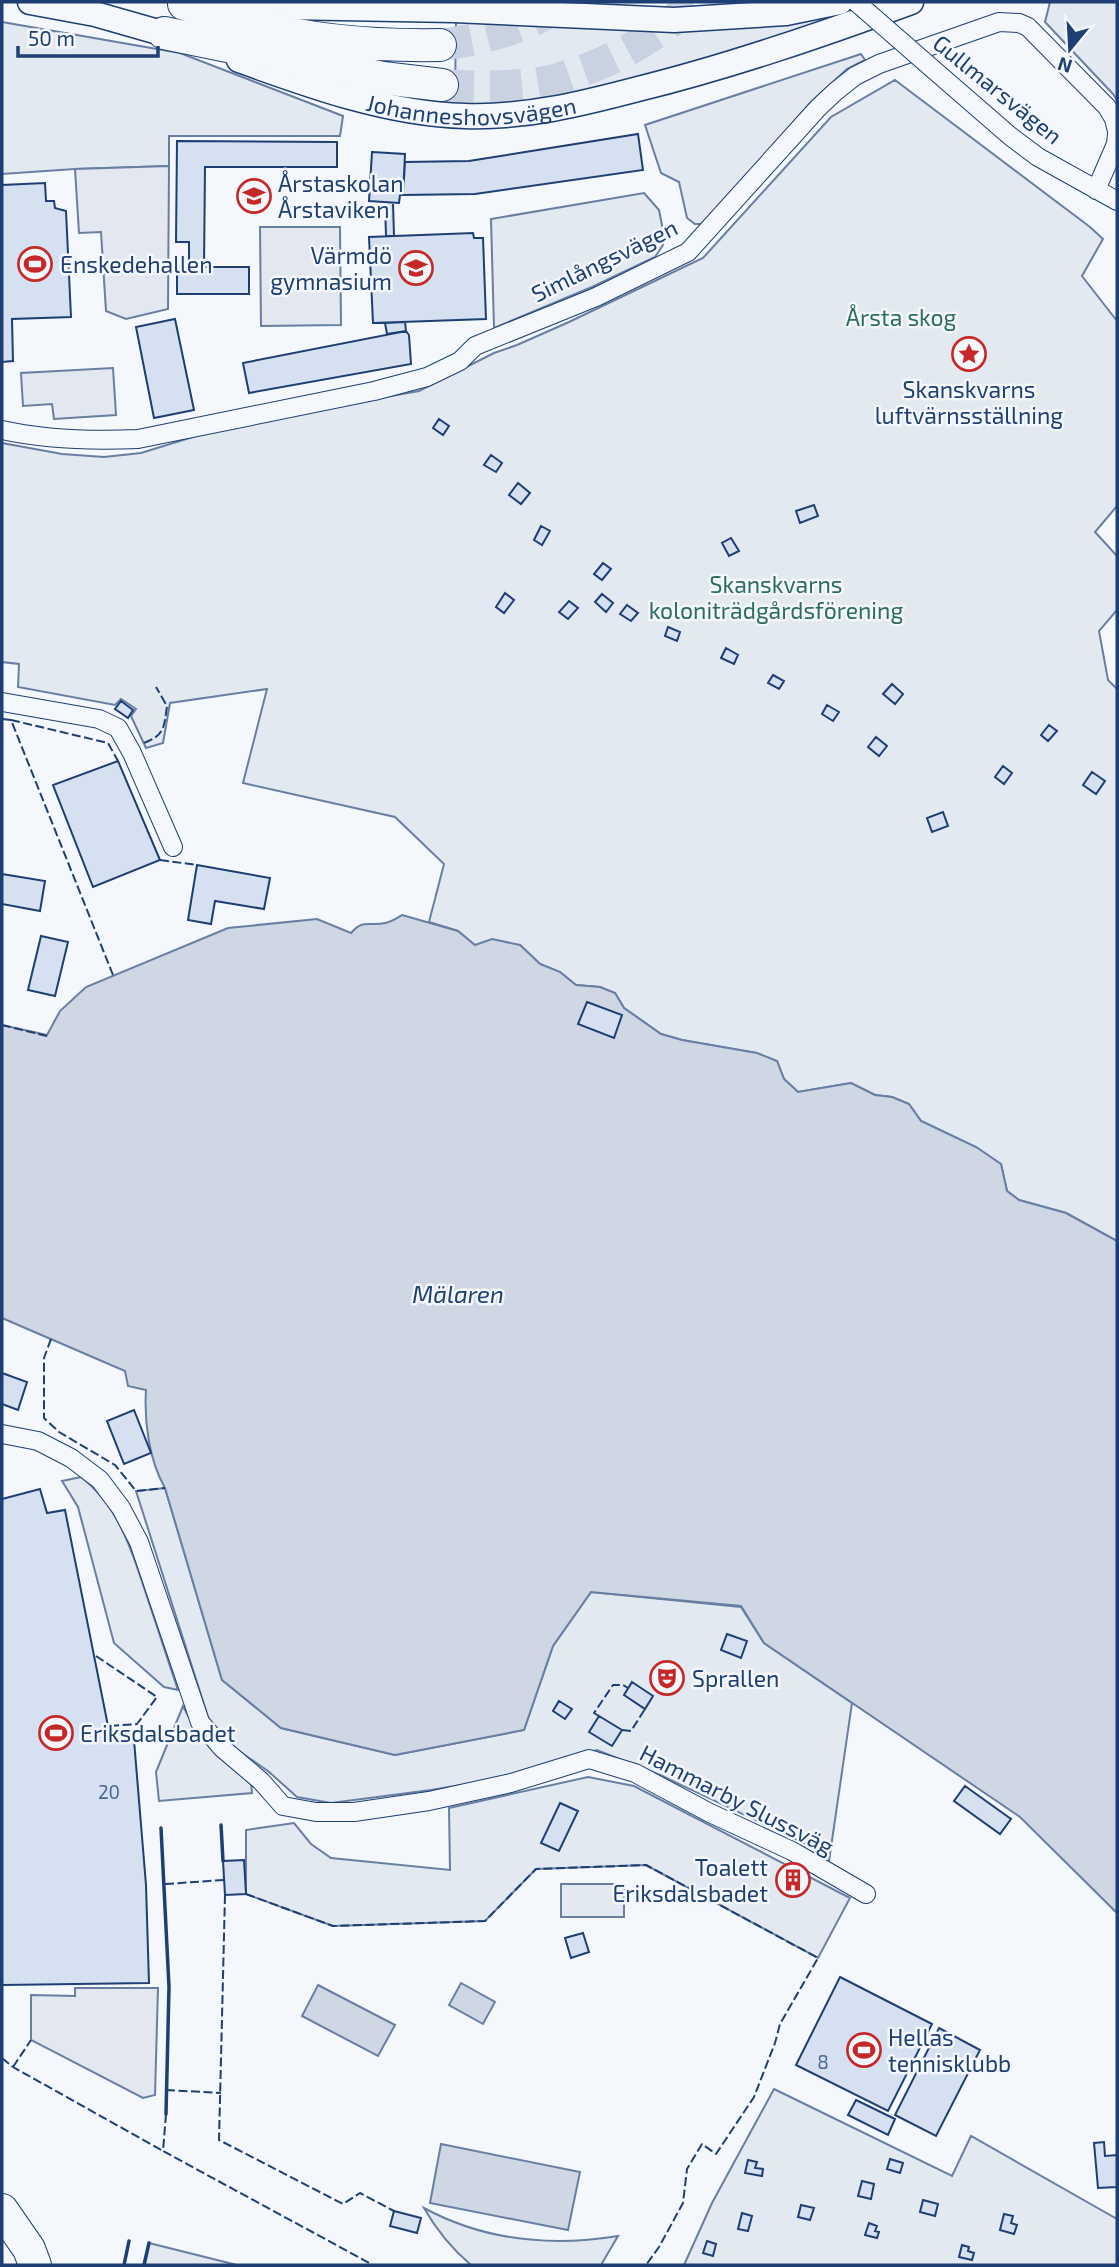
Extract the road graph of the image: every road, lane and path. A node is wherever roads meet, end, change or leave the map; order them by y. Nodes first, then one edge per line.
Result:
1 (30, 2) edge
2 (840, 2) edge
3 (856, 2) edge
4 (911, 2) edge
5 (181, 3) edge
6 (164, 33) junction
7 (440, 45) tunnel mouth
8 (442, 85) tunnel mouth
9 (1117, 132) edge
10 (1096, 190) junction
11 (1117, 201) edge
12 (2, 430) edge
13 (2, 702) edge
14 (173, 847) dead end
15 (2, 1434) edge
16 (866, 1894) dead end
17 (2, 2210) edge
18 (35, 2265) edge

1 - 6 main road, Johanneshovsvägen
2 - 5 main road
3 - 10 street, Gullmarsvägen, bridge
4 - 6 main road, Johanneshovsvägen
5 - 7 highway
6 - 8 highway
9 - 10 street, Simlångsvägen
9 - 12 street, Simlångsvägen
10 - 11 street, Gullmarsvägen
13 - 14 street
15 - 16 street, Hammarby Slussväg
17 - 18 highway

